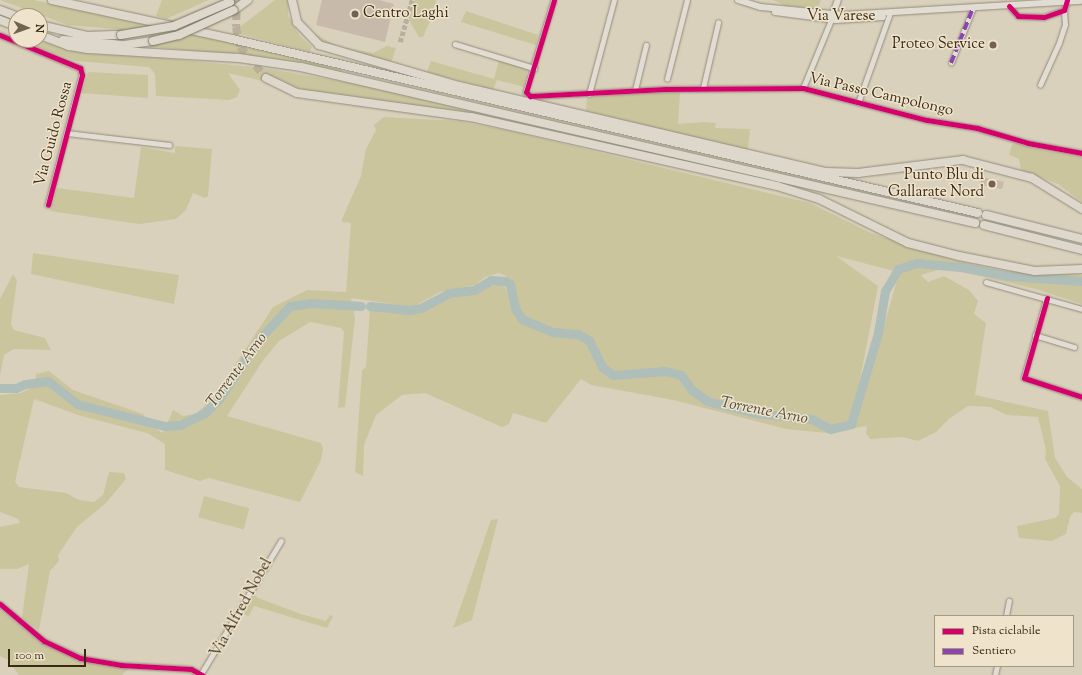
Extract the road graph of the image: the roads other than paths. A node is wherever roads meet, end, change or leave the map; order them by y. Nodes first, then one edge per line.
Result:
1 (52, 0) edge
2 (248, 0) edge
3 (292, 0) edge
4 (554, 0) edge
5 (614, 0) edge
6 (687, 0) edge
7 (738, 0) edge
8 (838, 0) edge
9 (997, 0) edge
10 (1067, 1) edge
11 (1082, 1) edge
12 (232, 4) edge
13 (1009, 6) junction
14 (994, 7) junction
15 (973, 8) junction
16 (1064, 10) junction
17 (890, 15) junction
18 (832, 17) junction
19 (718, 23) dead end
20 (48, 27) edge
21 (0, 35) edge
22 (48, 36) edge
23 (48, 37) edge
24 (455, 44) dead end
25 (646, 45) dead end
26 (951, 63) dead end
27 (534, 68) junction
28 (266, 78) tunnel mouth
29 (667, 79) dead end
30 (1040, 85) dead end
31 (703, 88) junction
32 (803, 88) junction
33 (635, 90) junction
34 (589, 94) junction
35 (858, 103) junction
36 (67, 134) junction
37 (169, 145) dead end
38 (1082, 153) edge
39 (48, 206) dead end
40 (1082, 209) edge
41 (978, 213) dead end
42 (986, 215) dead end
43 (975, 223) dead end
44 (984, 225) dead end
45 (1082, 239) edge
46 (1082, 250) edge
47 (1082, 269) edge
48 (986, 282) dead end
49 (1047, 298) junction
50 (1082, 309) edge
51 (1035, 335) junction
52 (1074, 347) dead end
53 (1082, 396) edge
54 (281, 541) dead end
55 (1009, 601) dead end
56 (0, 604) edge
57 (1006, 615) edge
58 (202, 675) edge

1 - 41 highway
2 - 12 highway
3 - 40 highway
4 - 27 street
5 - 34 street
6 - 29 street
7 - 18 main road, Via Varese
8 - 18 main road
9 - 14 street
10 - 11 main road, Via Varese
10 - 13 main road, Via Varese
10 - 16 street
12 - 20 highway, bridge
12 - 22 highway, bridge
13 - 14 main road, Via Varese
13 - 16 street
14 - 15 main road, Via Varese
15 - 17 main road, Via Varese
15 - 26 street
16 - 30 street
17 - 18 main road, Via Varese
17 - 35 street
18 - 32 street
19 - 31 street
21 - 36 street, Via Guido Rossa
23 - 43 highway
24 - 27 street
25 - 33 street
27 - 34 street, Via Passo Campolongo
28 - 47 highway
31 - 32 street, Via Passo Campolongo
31 - 33 street, Via Passo Campolongo
32 - 35 street, Via Passo Campolongo
33 - 34 street, Via Passo Campolongo
35 - 38 street, Via Passo Campolongo
36 - 37 street, Via Guido Rossa
36 - 39 street, Via Guido Rossa
42 - 45 highway
44 - 46 highway
48 - 49 street
49 - 50 street
49 - 51 street
51 - 52 street
51 - 53 street
54 - 58 street, Via Alfred Nobel
55 - 57 street
56 - 58 street

